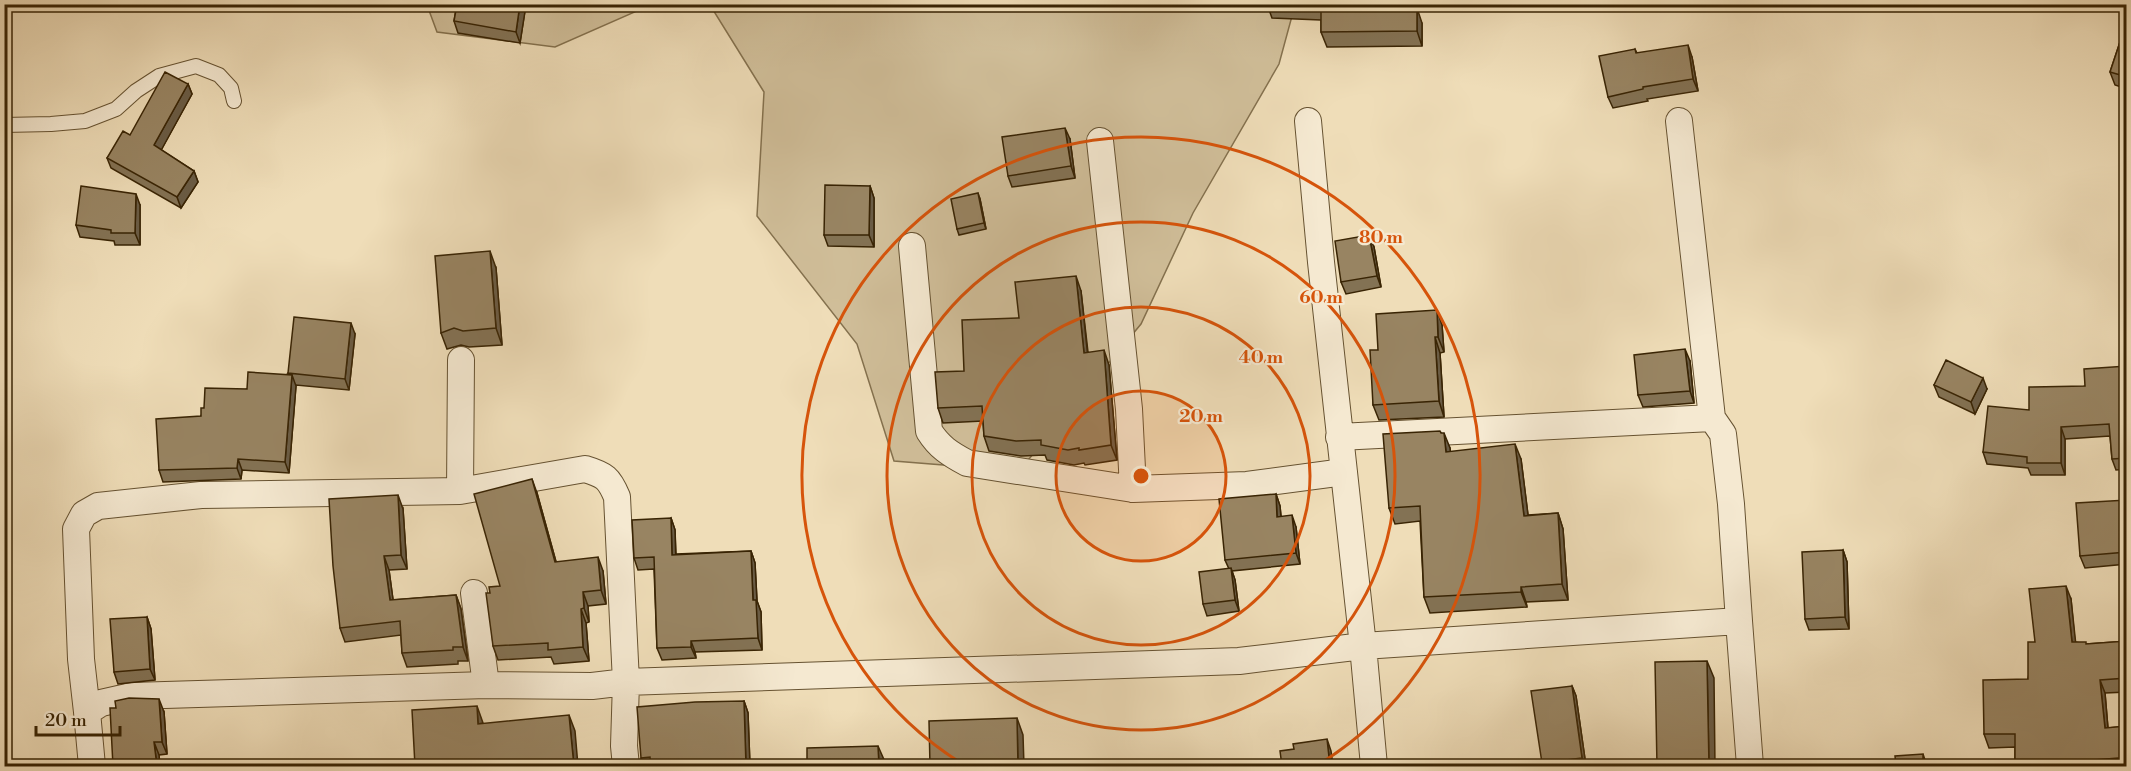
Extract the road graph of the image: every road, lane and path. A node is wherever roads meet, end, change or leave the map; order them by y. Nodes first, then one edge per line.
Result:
1 (234, 101) dead end
2 (1308, 121) dead end
3 (1678, 122) dead end
4 (4, 125) edge
5 (1100, 141) dead end
6 (912, 246) dead end
7 (461, 360) dead end
8 (1712, 418) junction
9 (1339, 437) junction
10 (1344, 472) junction
11 (1133, 489) junction
12 (460, 491) junction
13 (474, 593) dead end
14 (1739, 621) junction
15 (1363, 646) junction
16 (626, 682) junction
17 (486, 686) junction
18 (87, 712) junction
19 (92, 766) edge
20 (626, 766) edge
21 (1374, 766) edge
22 (1750, 766) edge

1 - 4 lane
2 - 9 street
3 - 8 street
5 - 11 street
6 - 11 street
7 - 12 street
8 - 9 street
8 - 14 street
9 - 10 street
10 - 11 street
10 - 15 street
12 - 16 street
12 - 18 street
13 - 17 street
14 - 15 street
14 - 22 street
15 - 16 street
15 - 21 street
16 - 17 street
16 - 20 street
17 - 18 street
18 - 19 street

